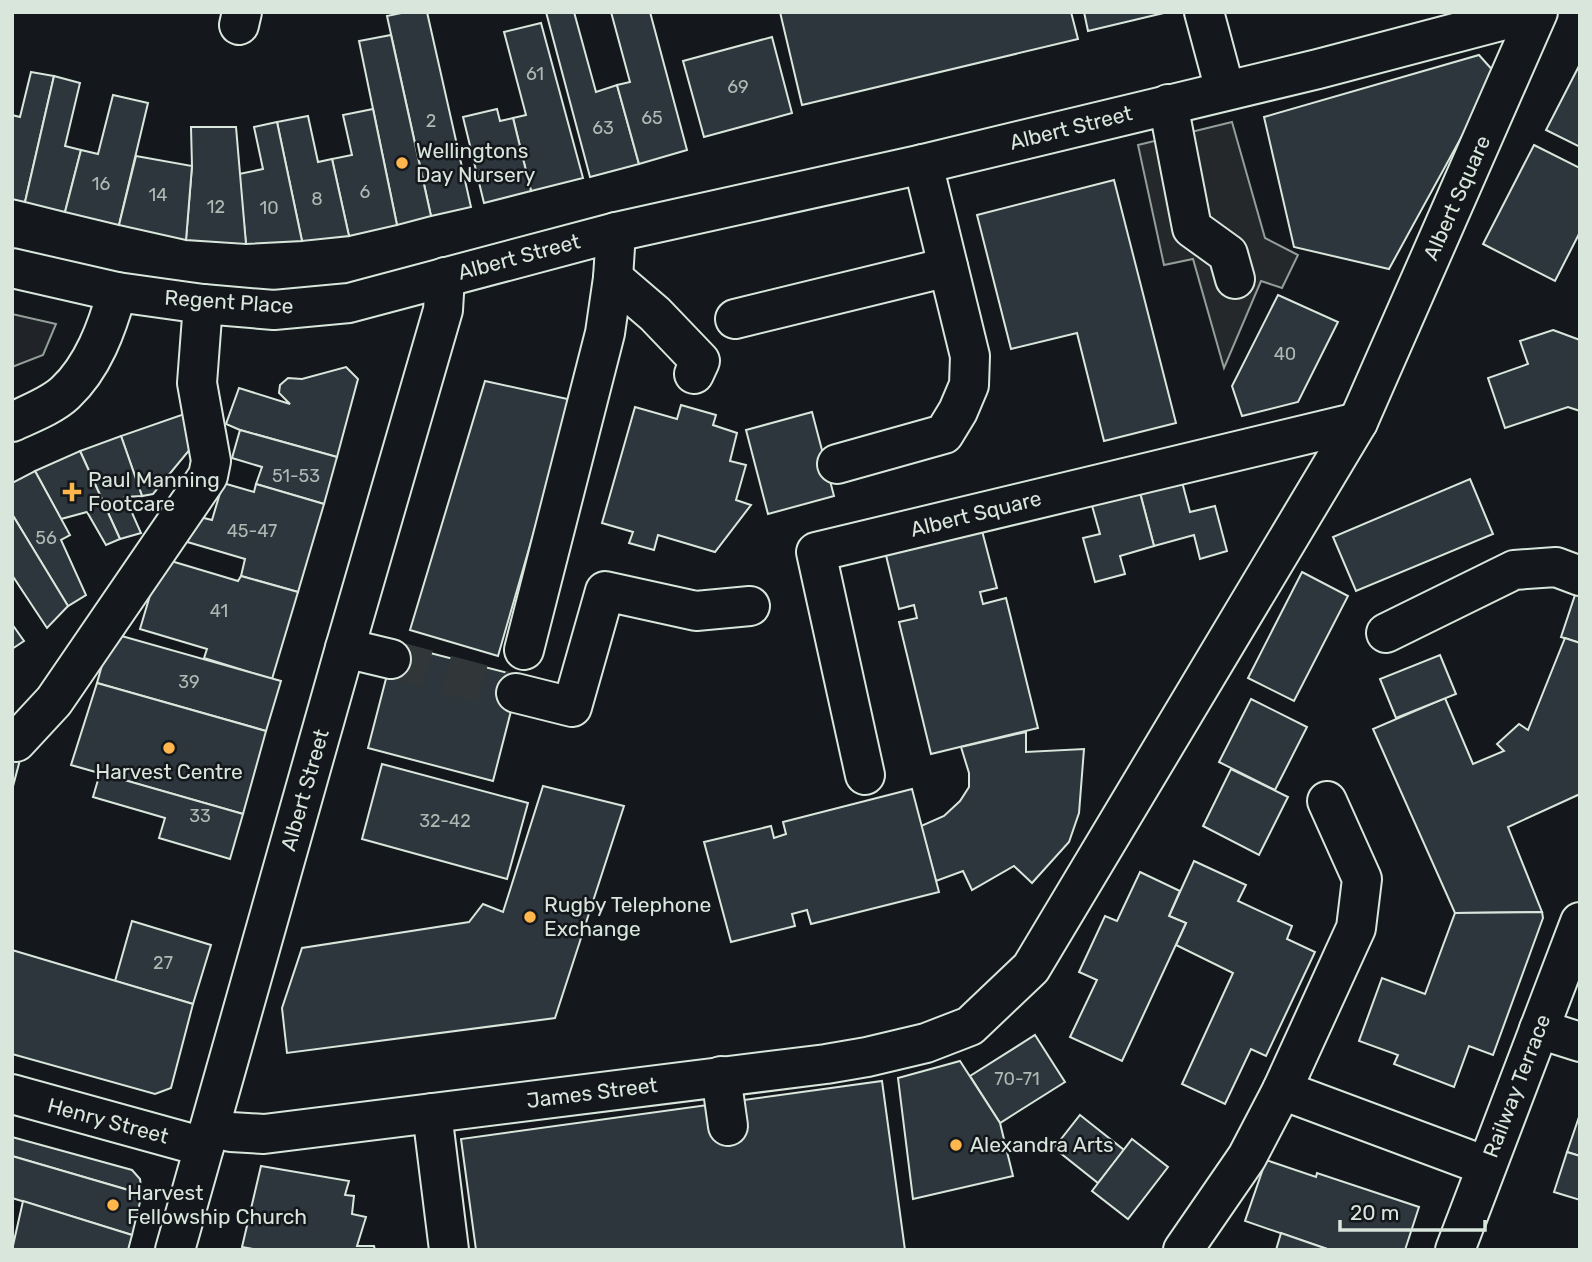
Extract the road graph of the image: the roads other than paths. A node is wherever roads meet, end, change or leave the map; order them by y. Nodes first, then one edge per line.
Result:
1 (1204, 12) edge
2 (1536, 12) edge
3 (1224, 90) junction
4 (1168, 104) junction
5 (923, 164) junction
6 (616, 232) junction
7 (948, 267) junction
8 (12, 268) edge
9 (445, 276) junction
10 (614, 278) junction
11 (1235, 279) dead end
12 (117, 292) junction
13 (203, 304) junction
14 (736, 319) dead end
15 (694, 374) dead end
16 (12, 422) edge
17 (1358, 422) junction
18 (837, 464) dead end
19 (1580, 576) edge
20 (750, 606) dead end
21 (1386, 633) dead end
22 (345, 648) junction
23 (524, 650) dead end
24 (391, 659) tunnel mouth
25 (516, 693) tunnel mouth
26 (16, 742) dead end
27 (865, 775) dead end
28 (1327, 802) dead end
29 (1580, 922) edge
30 (970, 1026) joint
31 (1539, 1029) junction
32 (1580, 1042) edge
33 (721, 1076) junction
34 (1282, 1090) junction
35 (12, 1094) edge
36 (432, 1113) junction
37 (728, 1126) dead end
38 (207, 1137) junction
39 (1486, 1166) junction
40 (175, 1250) edge
41 (449, 1250) edge
42 (1183, 1250) edge
43 (1455, 1250) edge

1 - 3 street
2 - 3 street, Albert Street
2 - 17 street, Albert Square
3 - 4 street, Albert Street
4 - 5 street, Albert Street
4 - 11 street
5 - 6 street, Albert Street
5 - 7 street
6 - 9 street, Albert Street
6 - 10 street
7 - 14 street
7 - 18 street
8 - 12 street, Regent Place
9 - 13 street, Regent Place
9 - 22 street, Albert Street
10 - 15 street
10 - 23 street
12 - 13 street, Regent Place
12 - 16 street
13 - 26 street
17 - 27 street, Albert Square
17 - 30 street, Albert Square
19 - 21 street
20 - 25 street
22 - 24 street
22 - 38 street, Albert Street
28 - 34 street
29 - 31 street, Railway Terrace
30 - 33 street, James Street
31 - 32 street
31 - 39 street, Railway Terrace
33 - 36 street, James Street
33 - 37 street
34 - 39 street
34 - 42 street
35 - 38 street, Henry Street
36 - 38 street, James Street
36 - 41 street
38 - 40 street, Albert Street
39 - 43 street, Railway Terrace

